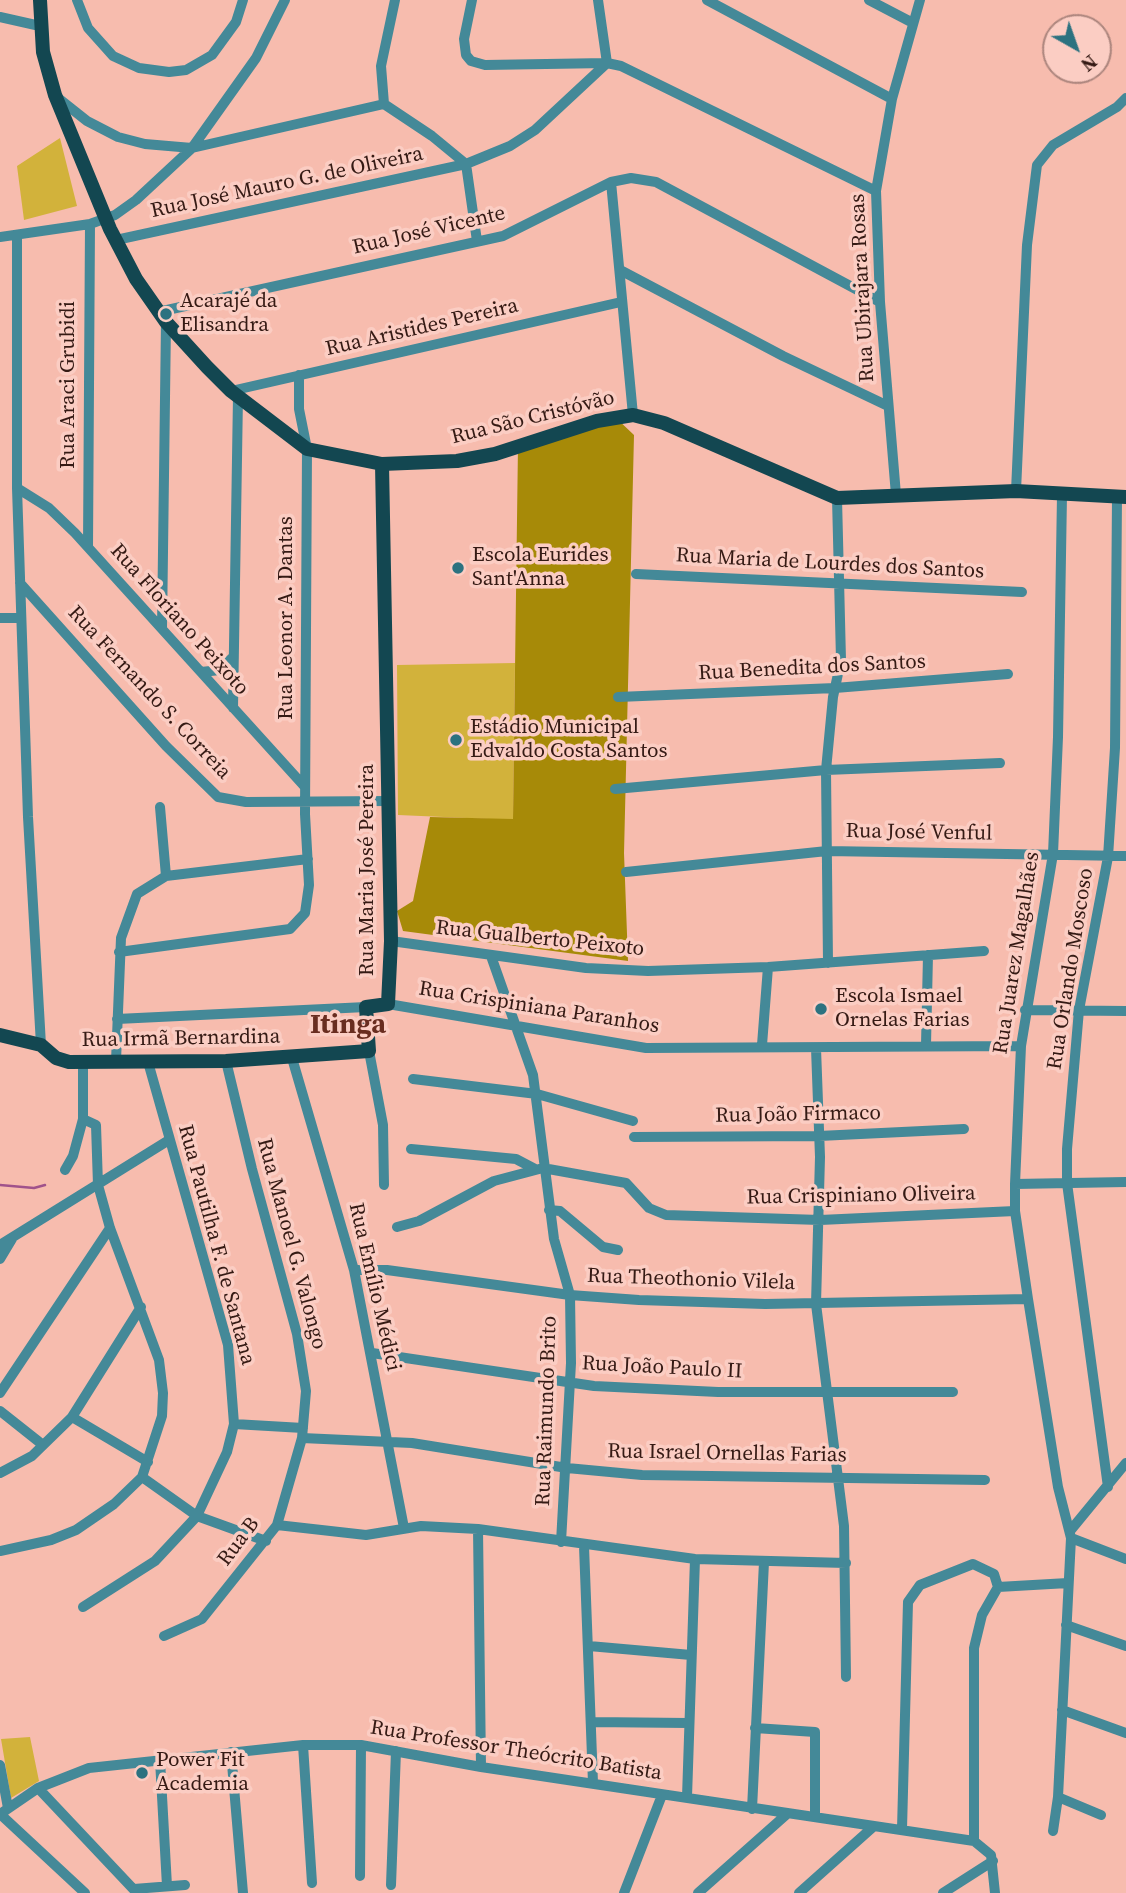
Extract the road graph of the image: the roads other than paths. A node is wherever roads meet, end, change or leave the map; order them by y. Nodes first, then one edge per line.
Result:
1 (40, 0) edge
2 (77, 0) edge
3 (243, 0) edge
4 (395, 0) edge
5 (472, 0) edge
6 (598, 0) edge
7 (707, 0) edge
8 (869, 0) edge
9 (920, 0) edge
10 (281, 1) edge
11 (0, 17) edge
12 (913, 23) junction
13 (40, 26) junction
14 (607, 63) junction
15 (55, 95) junction
16 (1126, 98) edge
17 (892, 99) junction
18 (384, 104) junction
19 (192, 148) junction
20 (466, 164) junction
21 (611, 182) junction
22 (876, 191) junction
23 (106, 220) junction
24 (90, 224) junction
25 (17, 235) junction
26 (0, 236) edge
27 (116, 240) junction
28 (477, 241) junction
29 (622, 271) junction
30 (621, 302) junction
31 (880, 302) junction
32 (162, 317) junction
33 (299, 375) junction
34 (234, 394) junction
35 (888, 406) junction
36 (633, 415) junction
37 (307, 449) junction
38 (383, 464) junction
39 (17, 488) junction
40 (1016, 491) junction
41 (896, 495) junction
42 (1062, 495) junction
43 (1121, 497) edge
44 (837, 498) junction
45 (88, 547) junction
46 (636, 574) dead end
47 (20, 583) junction
48 (839, 585) junction
49 (1022, 592) dead end
50 (0, 618) edge
51 (21, 618) junction
52 (162, 628) junction
53 (232, 658) junction
54 (201, 672) junction
55 (1008, 674) dead end
56 (835, 688) junction
57 (618, 697) dead end
58 (233, 708) junction
59 (1000, 763) dead end
60 (826, 770) junction
61 (305, 787) junction
62 (615, 789) dead end
63 (389, 801) junction
64 (306, 802) junction
65 (160, 807) dead end
66 (827, 851) junction
67 (1053, 854) junction
68 (1126, 856) edge
69 (1108, 857) junction
70 (308, 859) junction
71 (626, 872) dead end
72 (166, 876) junction
73 (391, 941) junction
74 (984, 951) dead end
75 (120, 952) junction
76 (928, 955) junction
77 (491, 956) junction
78 (828, 963) junction
79 (768, 967) junction
80 (388, 1004) junction
81 (366, 1007) junction
82 (1025, 1010) junction
83 (1079, 1010) junction
84 (1126, 1011) edge
85 (117, 1019) junction
86 (519, 1028) junction
87 (0, 1035) edge
88 (41, 1045) junction
89 (762, 1045) junction
90 (926, 1045) junction
91 (1021, 1046) junction
92 (816, 1048) junction
93 (369, 1051) junction
94 (292, 1058) junction
95 (116, 1061) junction
96 (226, 1061) junction
97 (83, 1062) junction
98 (148, 1062) junction
99 (413, 1079) dead end
100 (537, 1094) junction
101 (83, 1119) junction
102 (633, 1121) dead end
103 (964, 1129) dead end
104 (819, 1136) junction
105 (634, 1137) dead end
106 (169, 1140) junction
107 (411, 1149) dead end
108 (539, 1169) junction
109 (65, 1170) dead end
110 (1126, 1182) edge
111 (1067, 1183) junction
112 (1015, 1184) junction
113 (98, 1185) junction
114 (384, 1185) dead end
115 (550, 1210) junction
116 (1016, 1211) junction
117 (820, 1220) junction
118 (397, 1227) dead end
119 (110, 1228) junction
120 (12, 1239) junction
121 (0, 1245) edge
122 (618, 1250) dead end
123 (0, 1259) edge
124 (354, 1270) junction
125 (570, 1295) junction
126 (1028, 1299) junction
127 (816, 1304) junction
128 (141, 1307) junction
129 (372, 1353) junction
130 (570, 1383) junction
131 (953, 1392) dead end
132 (0, 1393) edge
133 (830, 1393) junction
134 (0, 1412) edge
135 (72, 1417) junction
136 (234, 1424) junction
137 (303, 1433) junction
138 (386, 1441) junction
139 (44, 1445) junction
140 (148, 1462) junction
141 (567, 1468) junction
142 (1124, 1469) edge
143 (0, 1474) edge
144 (839, 1476) junction
145 (142, 1477) junction
146 (985, 1480) dead end
147 (1108, 1487) junction
148 (197, 1516) junction
149 (277, 1525) junction
150 (404, 1528) junction
151 (478, 1528) junction
152 (1070, 1535) junction
153 (265, 1541) junction
154 (561, 1542) junction
155 (584, 1546) junction
156 (0, 1551) edge
157 (695, 1559) junction
158 (1126, 1559) edge
159 (764, 1562) junction
160 (846, 1563) junction
161 (1068, 1583) junction
162 (998, 1587) junction
163 (83, 1607) dead end
164 (1066, 1625) junction
165 (164, 1636) dead end
166 (589, 1646) junction
167 (1126, 1646) edge
168 (691, 1656) junction
169 (846, 1677) dead end
170 (1062, 1710) junction
171 (591, 1722) junction
172 (688, 1723) junction
173 (755, 1728) junction
174 (1126, 1733) edge
175 (303, 1745) junction
176 (361, 1745) junction
177 (396, 1751) junction
178 (231, 1752) junction
179 (160, 1760) junction
180 (0, 1765) edge
181 (481, 1767) junction
182 (593, 1783) junction
183 (38, 1788) junction
184 (662, 1795) junction
185 (687, 1797) junction
186 (1058, 1797) junction
187 (752, 1808) junction
188 (3, 1812) edge
189 (787, 1814) junction
190 (1101, 1815) dead end
191 (815, 1818) junction
192 (873, 1827) junction
193 (902, 1829) junction
194 (1053, 1831) dead end
195 (974, 1841) junction
196 (993, 1861) junction
197 (360, 1876) dead end
198 (312, 1883) dead end
199 (186, 1885) dead end
200 (391, 1885) dead end
201 (167, 1886) junction
202 (136, 1891) edge
203 (85, 1893) edge
204 (243, 1893) edge
205 (624, 1893) edge
206 (698, 1893) edge
207 (799, 1893) edge
208 (943, 1893) edge
209 (995, 1893) edge

1 - 13 main road, Rua São Cristóvão
2 - 3 street
4 - 18 street
5 - 14 street
6 - 14 street
7 - 17 street
8 - 12 street
9 - 12 street, Rua Ubirajara Rosas
10 - 19 street
11 - 13 street
12 - 17 street, Rua Ubirajara Rosas
13 - 15 main road, Rua São Cristóvão
14 - 20 street, Rua José Mauro G. de Oliveira
14 - 22 street
15 - 19 street
15 - 23 main road, Rua São Cristóvão
16 - 40 street
17 - 22 street, Rua Ubirajara Rosas
18 - 19 street
18 - 20 street
19 - 23 street
20 - 27 street, Rua José Mauro G. de Oliveira
20 - 28 street
21 - 28 street, Rua José Vicente
21 - 29 street
21 - 31 street, Rua José Vicente
22 - 31 street, Rua Ubirajara Rosas
23 - 24 street
23 - 27 main road, Rua São Cristóvão
24 - 25 street
24 - 45 street, Rua Araci Grubidi
25 - 26 street
25 - 39 street
27 - 32 main road, Rua São Cristóvão
28 - 32 street, Rua José Vicente
29 - 30 street
29 - 35 street
30 - 33 street, Rua Aristides Pereira
30 - 36 street
31 - 35 street, Rua Ubirajara Rosas
32 - 34 main road, Rua São Cristóvão
32 - 52 street
33 - 34 street, Rua Aristides Pereira
33 - 37 street, Rua Leonor A. Dantas
34 - 37 main road, Rua São Cristóvão
34 - 53 street
35 - 41 street, Rua Ubirajara Rosas
36 - 38 main road, Rua São Cristóvão
36 - 44 main road, Rua São Cristóvão
37 - 38 main road, Rua São Cristóvão
37 - 61 street, Rua Leonor A. Dantas
38 - 63 main road, Rua Maria José Pereira
39 - 45 street, Rua Floriano Peixoto
39 - 47 street
40 - 41 main road, Rua São Cristóvão
40 - 42 main road, Rua São Cristóvão
41 - 44 main road, Rua São Cristóvão
42 - 43 main road, Rua São Cristóvão
42 - 67 street, Rua Juarez Magalhães
43 - 69 street, Rua Orlando Moscoso
44 - 48 street
45 - 52 street, Rua Floriano Peixoto
46 - 48 street, Rua Maria de Lourdes dos Santos
47 - 51 street
47 - 64 street, Rua Fernando S. Correia
48 - 49 street, Rua Maria de Lourdes dos Santos
48 - 56 street
50 - 51 street
51 - 88 street
52 - 54 street, Rua Floriano Peixoto
53 - 54 street
53 - 58 street
54 - 58 street, Rua Floriano Peixoto
55 - 56 street, Rua Benedita dos Santos
56 - 57 street, Rua Benedita dos Santos
56 - 60 street
58 - 61 street, Rua Floriano Peixoto
59 - 60 street
60 - 62 street
60 - 66 street
61 - 64 street, Rua Leonor A. Dantas
63 - 64 street, Rua Fernando S. Correia
63 - 73 main road, Rua Maria José Pereira
64 - 70 street, Rua Leonor A. Dantas
65 - 72 street
66 - 67 street, Rua José Venful
66 - 71 street, Rua José Venful
66 - 78 street
67 - 69 street, Rua José Venful
67 - 82 street, Rua Juarez Magalhães
68 - 69 street, Rua José Venful
69 - 83 street, Rua Orlando Moscoso
70 - 72 street
70 - 75 street, Rua Leonor A. Dantas
72 - 75 street
73 - 77 street, Rua Gualberto Peixoto
73 - 80 main road, Rua Maria José Pereira
74 - 76 street
75 - 85 street
76 - 78 street
76 - 90 street
77 - 79 street, Rua Gualberto Peixoto
77 - 86 street, Rua Raimundo Brito
78 - 79 street
79 - 89 street
80 - 81 main road, Rua Maria José Pereira
80 - 86 street, Rua Crispiniana Paranhos
81 - 85 street, Rua Maria José Pereira
81 - 93 main road
82 - 83 street
82 - 91 street, Rua Juarez Magalhães
83 - 84 street
83 - 111 street, Rua Orlando Moscoso
85 - 95 street
86 - 89 street, Rua Crispiniana Paranhos
86 - 100 street, Rua Raimundo Brito
87 - 88 main road, Rua Irmã Bernardina
88 - 97 main road, Rua Irmã Bernardina
89 - 92 street, Rua Crispiniana Paranhos
90 - 91 street, Rua Crispiniana Paranhos
90 - 92 street, Rua Crispiniana Paranhos
91 - 112 street, Rua Juarez Magalhães
92 - 104 street
93 - 94 main road, Rua Irmã Bernardina
93 - 114 street
94 - 96 main road, Rua Irmã Bernardina
94 - 124 street, Rua Emílio Médici
95 - 97 main road, Rua Irmã Bernardina
95 - 98 main road, Rua Irmã Bernardina
96 - 98 main road, Rua Irmã Bernardina
96 - 137 street, Rua Manoel G. Valongo
97 - 101 street
98 - 106 street, Rua Pautilha F. de Santana
99 - 100 street
100 - 102 street
100 - 108 street, Rua Raimundo Brito
101 - 109 street
101 - 113 street
103 - 104 street, Rua João Firmaco
104 - 105 street, Rua João Firmaco
104 - 117 street
106 - 113 street
106 - 136 street, Rua Pautilha F. de Santana
107 - 108 street
108 - 115 street, Rua Raimundo Brito
108 - 117 street, Rua Crispiniano Oliveira
108 - 118 street
110 - 111 street
111 - 112 street
111 - 147 street, Rua Orlando Moscoso
112 - 116 street, Rua Juarez Magalhães
113 - 119 street
113 - 120 street
115 - 122 street
115 - 125 street, Rua Raimundo Brito
116 - 117 street, Rua Crispiniano Oliveira
116 - 126 street, Rua Juarez Magalhães
117 - 127 street
119 - 128 street
119 - 132 street
120 - 121 street
120 - 123 street
124 - 125 street, Rua Theothonio Vilela
124 - 129 street, Rua Emílio Médici
125 - 127 street, Rua Theothonio Vilela
125 - 130 street, Rua Raimundo Brito
126 - 127 street, Rua Theothonio Vilela
126 - 152 street, Rua Juarez Magalhães
127 - 133 street
128 - 135 street
128 - 140 street
129 - 130 street, Rua João Paulo II
129 - 138 street, Rua Emílio Médici
130 - 133 street, Rua João Paulo II
130 - 141 street, Rua Raimundo Brito
131 - 133 street, Rua João Paulo II
133 - 144 street
134 - 139 street
135 - 139 street
135 - 140 street
136 - 137 street, Rua Israel Ornellas Farias
136 - 148 street, Rua Pautilha F. de Santana
137 - 138 street, Rua Israel Ornellas Farias
137 - 149 street, Rua B
138 - 141 street, Rua Israel Ornellas Farias
138 - 150 street, Rua Emílio Médici
139 - 143 street
140 - 145 street
141 - 144 street, Rua Israel Ornellas Farias
141 - 154 street, Rua Raimundo Brito
142 - 147 street
144 - 146 street, Rua Israel Ornellas Farias
144 - 160 street
145 - 148 street
145 - 156 street
147 - 152 street
148 - 153 street
148 - 163 street, Rua Pautilha F. de Santana
149 - 150 street
149 - 153 street, Rua B
150 - 151 street
151 - 154 street
151 - 181 street
152 - 158 street
152 - 161 street, Rua Juarez Magalhães
153 - 165 street, Rua B
154 - 155 street
155 - 157 street
155 - 166 street
157 - 159 street
157 - 168 street
159 - 160 street
159 - 173 street
160 - 169 street
161 - 162 street
161 - 164 street, Rua Juarez Magalhães
162 - 193 street
162 - 195 street
164 - 167 street
164 - 170 street, Rua Juarez Magalhães
166 - 168 street
166 - 171 street
168 - 172 street
170 - 174 street
170 - 186 street, Rua Juarez Magalhães
171 - 172 street
171 - 182 street
172 - 185 street
173 - 187 street
173 - 191 street
175 - 176 street, Rua Professor Theócrito Batista
175 - 178 street, Rua Professor Theócrito Batista
175 - 198 street
176 - 177 street, Rua Professor Theócrito Batista
176 - 197 street
177 - 181 street, Rua Professor Theócrito Batista
177 - 200 street
178 - 179 street, Rua Professor Theócrito Batista
178 - 204 street
179 - 183 street, Rua Professor Theócrito Batista
179 - 201 street
180 - 188 street
181 - 182 street, Rua Professor Theócrito Batista
182 - 184 street, Rua Professor Theócrito Batista
183 - 188 street, Rua Professor Theócrito Batista
183 - 202 street
184 - 185 street, Rua Professor Theócrito Batista
184 - 205 street
185 - 187 street, Rua Professor Theócrito Batista
186 - 190 street
186 - 194 street, Rua Juarez Magalhães
187 - 189 street, Rua Professor Theócrito Batista
188 - 203 street
189 - 191 street, Rua Professor Theócrito Batista
189 - 206 street
191 - 192 street, Rua Professor Theócrito Batista
192 - 193 street, Rua Professor Theócrito Batista
192 - 207 street
193 - 195 street, Rua Professor Theócrito Batista
195 - 196 street
196 - 208 street
196 - 209 street
199 - 201 street
201 - 202 street

